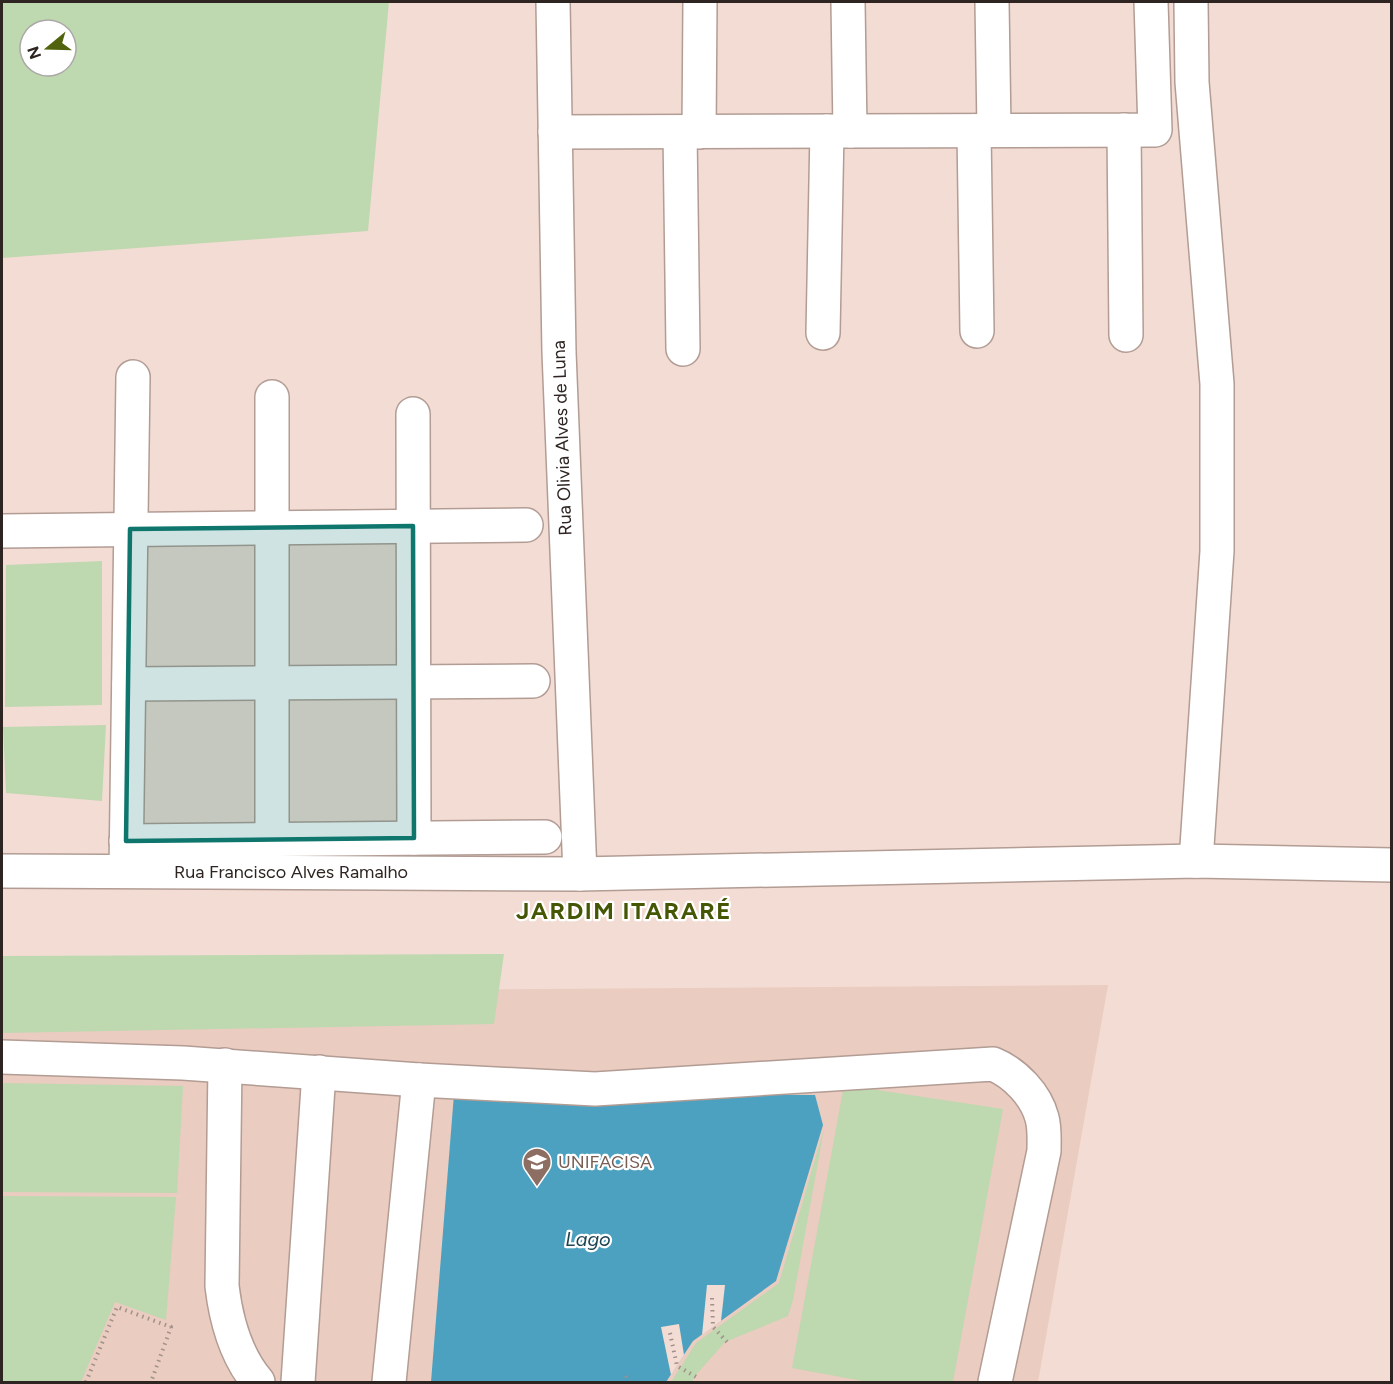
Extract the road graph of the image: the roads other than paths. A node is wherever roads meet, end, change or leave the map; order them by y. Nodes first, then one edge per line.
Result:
1 (553, 2) edge
2 (700, 2) edge
3 (849, 2) edge
4 (992, 2) edge
5 (1151, 2) edge
6 (1191, 2) edge
7 (1125, 130) junction
8 (839, 131) junction
9 (984, 131) junction
10 (555, 132) junction
11 (689, 132) junction
12 (977, 331) dead end
13 (823, 333) dead end
14 (1126, 334) dead end
15 (683, 349) dead end
16 (133, 376) dead end
17 (272, 397) dead end
18 (413, 414) dead end
19 (526, 525) dead end
20 (413, 526) junction
21 (272, 528) junction
22 (130, 529) junction
23 (2, 531) edge
24 (533, 681) dead end
25 (414, 682) junction
26 (272, 683) junction
27 (129, 684) junction
28 (545, 837) dead end
29 (414, 838) junction
30 (272, 839) junction
31 (126, 856) junction
32 (1196, 861) junction
33 (1392, 865) edge
34 (2, 871) edge
35 (580, 874) junction
36 (2, 1057) edge
37 (225, 1065) junction
38 (319, 1072) junction
39 (419, 1080) junction
40 (258, 1383) edge
41 (298, 1383) edge
42 (389, 1383) edge
43 (995, 1383) edge

1 - 10 street, Rua Olivia Alves de Luna
2 - 11 street
3 - 8 street
4 - 9 street
5 - 7 street
6 - 32 street
7 - 9 street
7 - 14 street
8 - 9 street
8 - 11 street
8 - 13 street
9 - 12 street
10 - 11 street
10 - 35 street, Rua Olivia Alves de Luna
11 - 15 street
16 - 22 street
17 - 21 street
18 - 20 street
19 - 20 street
20 - 21 street
20 - 25 street
21 - 22 street
21 - 26 street
22 - 23 street
22 - 27 street
24 - 25 street
25 - 26 street
25 - 29 street
26 - 27 street
26 - 30 street
27 - 31 street
28 - 29 street
29 - 30 street
30 - 31 street
31 - 34 street, Rua Francisco Alves Ramalho
31 - 35 street, Rua Francisco Alves Ramalho
32 - 33 street, Rua Francisco Alves Ramalho
32 - 35 street, Rua Francisco Alves Ramalho
36 - 37 street
37 - 38 street
37 - 40 street
38 - 39 street
38 - 41 street
39 - 42 street
39 - 43 street

